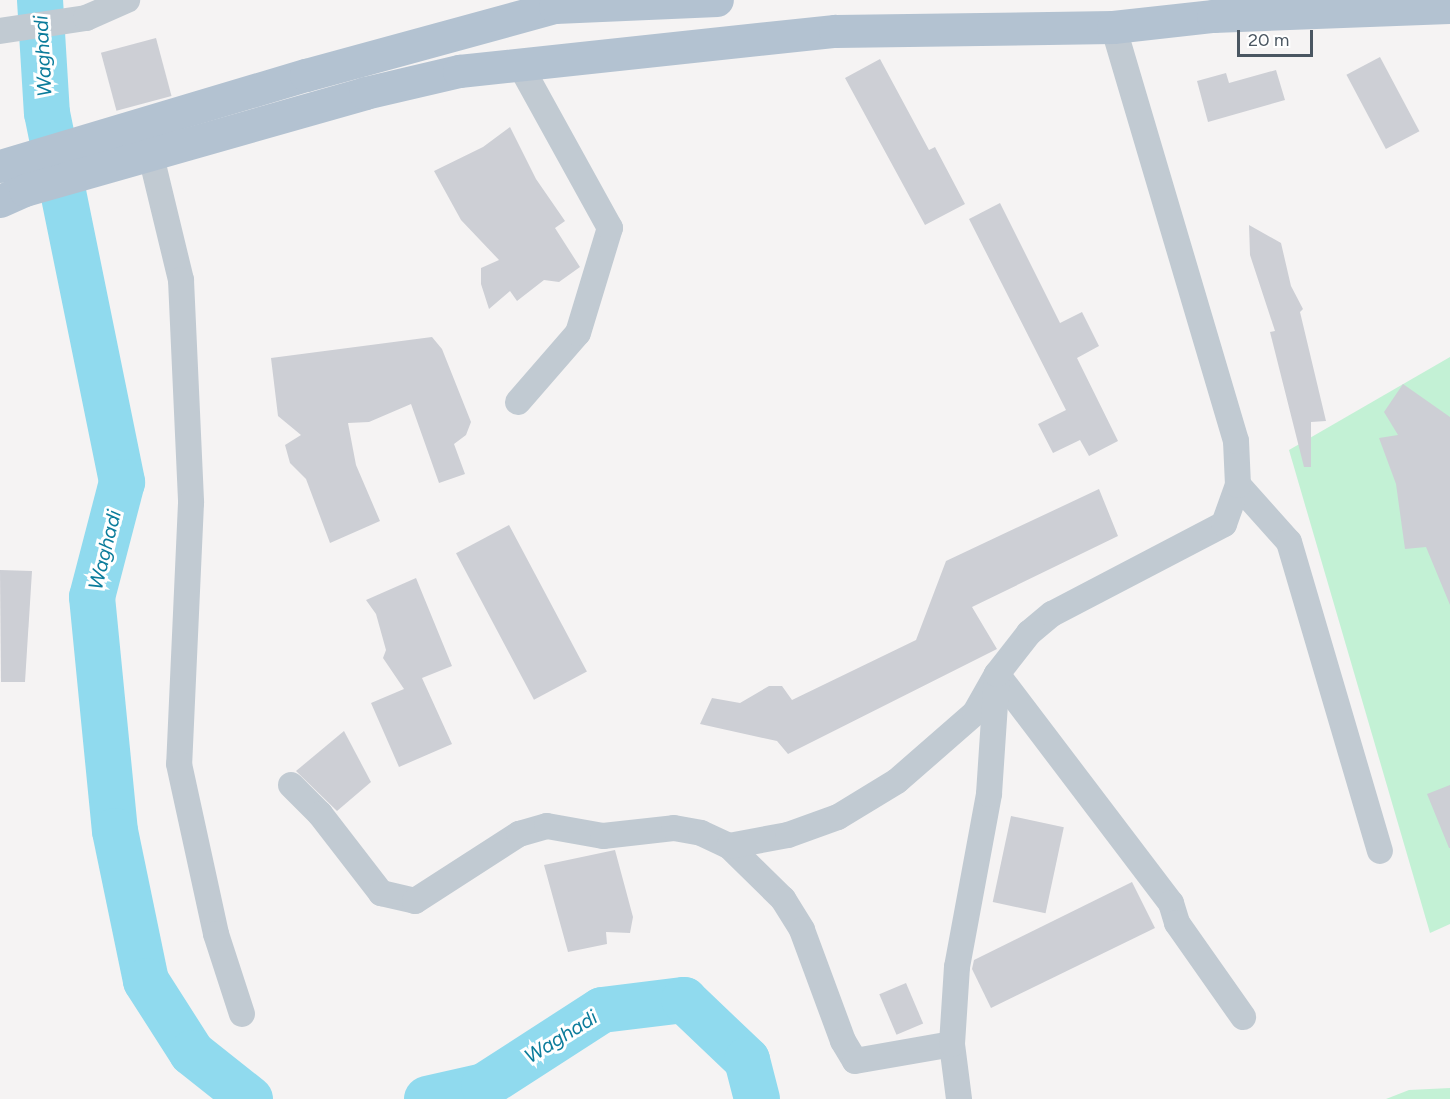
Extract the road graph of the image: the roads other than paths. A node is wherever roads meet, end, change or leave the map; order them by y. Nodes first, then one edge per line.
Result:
1 (127, 0) edge
2 (717, 0) edge
3 (1450, 7) edge
4 (85, 9) edge
5 (1199, 9) edge
6 (1113, 27) junction
7 (2, 31) edge
8 (519, 63) junction
9 (140, 160) junction
10 (10, 180) edge
11 (518, 402) dead end
12 (1238, 485) junction
13 (998, 674) junction
14 (291, 784) dead end
15 (729, 846) junction
16 (1380, 851) dead end
17 (242, 1014) dead end
18 (1243, 1017) dead end
19 (952, 1044) junction
20 (959, 1099) edge

1 - 4 street
2 - 10 main road
3 - 5 main road
4 - 7 street
5 - 6 main road
6 - 8 main road
6 - 12 street
8 - 9 main road
8 - 11 street
9 - 10 main road
9 - 17 street
12 - 13 street
12 - 16 street
13 - 15 street
13 - 18 street
13 - 19 street
14 - 15 street
15 - 19 street
19 - 20 street

